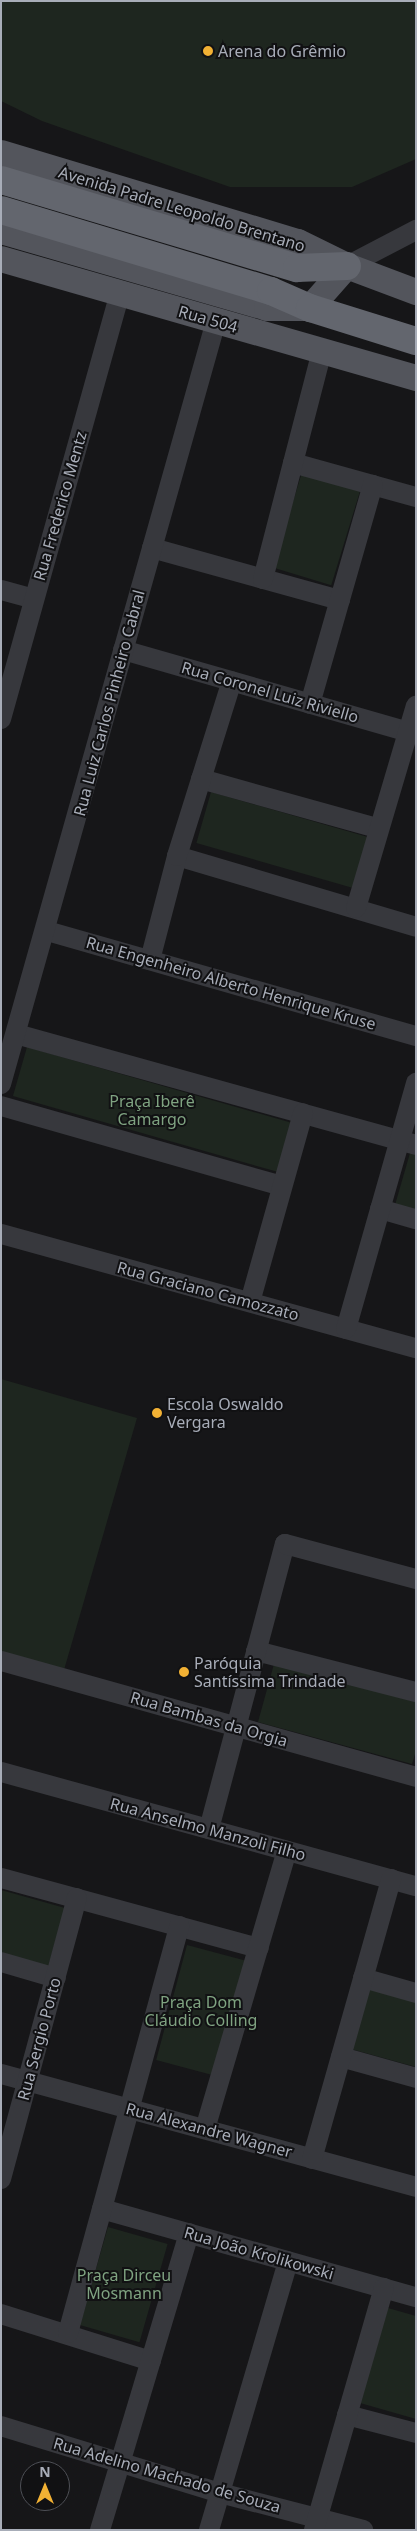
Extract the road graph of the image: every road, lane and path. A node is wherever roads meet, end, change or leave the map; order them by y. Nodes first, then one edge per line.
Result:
1 (1, 153) edge
2 (1, 180) edge
3 (1, 210) edge
4 (416, 230) edge
5 (1, 231) edge
6 (1, 259) edge
7 (347, 266) junction
8 (168, 280) junction
9 (416, 292) edge
10 (120, 293) junction
11 (310, 308) junction
12 (216, 321) junction
13 (416, 341) edge
14 (322, 351) junction
15 (416, 378) edge
16 (293, 462) junction
17 (373, 485) junction
18 (416, 497) edge
19 (152, 548) junction
20 (263, 579) junction
21 (1, 590) edge
22 (34, 600) junction
23 (340, 600) junction
24 (123, 650) junction
25 (232, 681) junction
26 (310, 704) junction
27 (416, 706) edge
28 (1, 719) edge
29 (412, 733) edge
30 (201, 779) junction
31 (377, 828) junction
32 (178, 856) junction
33 (356, 908) junction
34 (416, 927) edge
35 (47, 931) junction
36 (150, 960) junction
37 (16, 1034) junction
38 (416, 1036) edge
39 (416, 1083) edge
40 (1, 1084) edge
41 (1, 1106) edge
42 (303, 1114) junction
43 (408, 1143) edge
44 (281, 1186) junction
45 (380, 1209) junction
46 (416, 1219) edge
47 (1, 1234) edge
48 (250, 1302) junction
49 (346, 1329) junction
50 (416, 1348) edge
51 (416, 1580) edge
52 (256, 1651) junction
53 (1, 1661) edge
54 (416, 1692) edge
55 (236, 1726) junction
56 (1, 1772) edge
57 (416, 1776) edge
58 (208, 1829) junction
59 (287, 1851) junction
60 (1, 1878) edge
61 (391, 1879) junction
62 (416, 1886) edge
63 (77, 1898) junction
64 (179, 1926) junction
65 (259, 1948) junction
66 (1, 1962) edge
67 (56, 1978) junction
68 (363, 1978) junction
69 (416, 1993) edge
70 (341, 2057) junction
71 (1, 2074) edge
72 (416, 2078) edge
73 (28, 2081) junction
74 (129, 2109) junction
75 (205, 2130) junction
76 (312, 2158) junction
77 (1, 2180) edge
78 (416, 2187) edge
79 (102, 2208) junction
80 (188, 2233) junction
81 (288, 2261) junction
82 (384, 2288) junction
83 (416, 2297) edge
84 (1, 2314) edge
85 (68, 2332) junction
86 (152, 2361) junction
87 (347, 2415) junction
88 (1, 2426) edge
89 (416, 2433) edge
90 (121, 2461) junction
91 (220, 2493) junction
92 (316, 2524) edge
93 (100, 2530) edge
94 (209, 2530) edge
95 (363, 2530) edge

1 - 7 main road, Avenida Padre Leopoldo Brentano
2 - 7 highway
3 - 11 highway
4 - 7 street
5 - 8 main road
6 - 10 main road, Rua 504
7 - 9 main road, Avenida Padre Leopoldo Brentano
7 - 11 main road
8 - 10 main road
8 - 11 main road
10 - 12 main road, Rua 504
10 - 22 street, Rua Frederico Mentz
11 - 13 highway
12 - 14 main road, Rua 504
12 - 19 street, Rua Luiz Carlos Pinheiro Cabral
14 - 15 main road, Rua 504
14 - 16 street
16 - 17 street
16 - 20 street
17 - 18 street
17 - 23 street
19 - 20 street
19 - 24 street, Rua Luiz Carlos Pinheiro Cabral
20 - 23 street
21 - 22 street
22 - 28 street, Rua Frederico Mentz
23 - 26 street
24 - 25 street, Rua Coronel Luiz Riviello
24 - 35 street, Rua Luiz Carlos Pinheiro Cabral
25 - 26 street, Rua Coronel Luiz Riviello
25 - 30 street
26 - 29 street, Rua Coronel Luiz Riviello
27 - 29 street
29 - 31 street
30 - 31 street
30 - 32 street
31 - 33 street
32 - 33 street
32 - 36 street
33 - 34 street
35 - 36 street, Rua Engenheiro Alberto Henrique Kruse
35 - 37 street, Rua Luiz Carlos Pinheiro Cabral
36 - 38 street, Rua Engenheiro Alberto Henrique Kruse
37 - 40 street, Rua Luiz Carlos Pinheiro Cabral
37 - 42 street
39 - 43 street
41 - 44 street
42 - 43 street
42 - 44 street
43 - 45 street
44 - 48 street
45 - 46 street
45 - 49 street
47 - 48 street, Rua Graciano Camozzato
48 - 49 street, Rua Graciano Camozzato
49 - 50 street, Rua Graciano Camozzato
51 - 52 street
52 - 54 street
52 - 55 street
53 - 55 street, Rua Bambas da Orgia
55 - 57 street, Rua Bambas da Orgia
55 - 58 street
56 - 58 street, Rua Anselmo Manzoli Filho
58 - 59 street, Rua Anselmo Manzoli Filho
59 - 61 street, Rua Anselmo Manzoli Filho
59 - 65 street
60 - 63 street
61 - 62 street, Rua Anselmo Manzoli Filho
61 - 68 street
63 - 64 street
63 - 67 street, Rua Sergio Porto
64 - 65 street
64 - 74 street
65 - 75 street
66 - 67 street
67 - 73 street, Rua Sergio Porto
68 - 69 street
68 - 70 street
70 - 72 street
70 - 76 street
71 - 73 street, Rua Alexandre Wagner
73 - 74 street, Rua Alexandre Wagner
73 - 77 street, Rua Sergio Porto
74 - 75 street, Rua Alexandre Wagner
74 - 79 street
75 - 76 street, Rua Alexandre Wagner
76 - 78 street, Rua Alexandre Wagner
79 - 80 street, Rua João Krolikowski
79 - 85 street
80 - 81 street, Rua João Krolikowski
80 - 86 street
81 - 82 street, Rua João Krolikowski
81 - 91 street
82 - 83 street, Rua João Krolikowski
82 - 87 street
84 - 85 street
85 - 86 street
86 - 90 street
87 - 89 street
87 - 92 street
88 - 90 street, Rua Adelino Machado de Souza
90 - 91 street, Rua Adelino Machado de Souza
90 - 93 street
91 - 92 street, Rua Adelino Machado de Souza
91 - 94 street
92 - 95 street, Rua Adelino Machado de Souza

